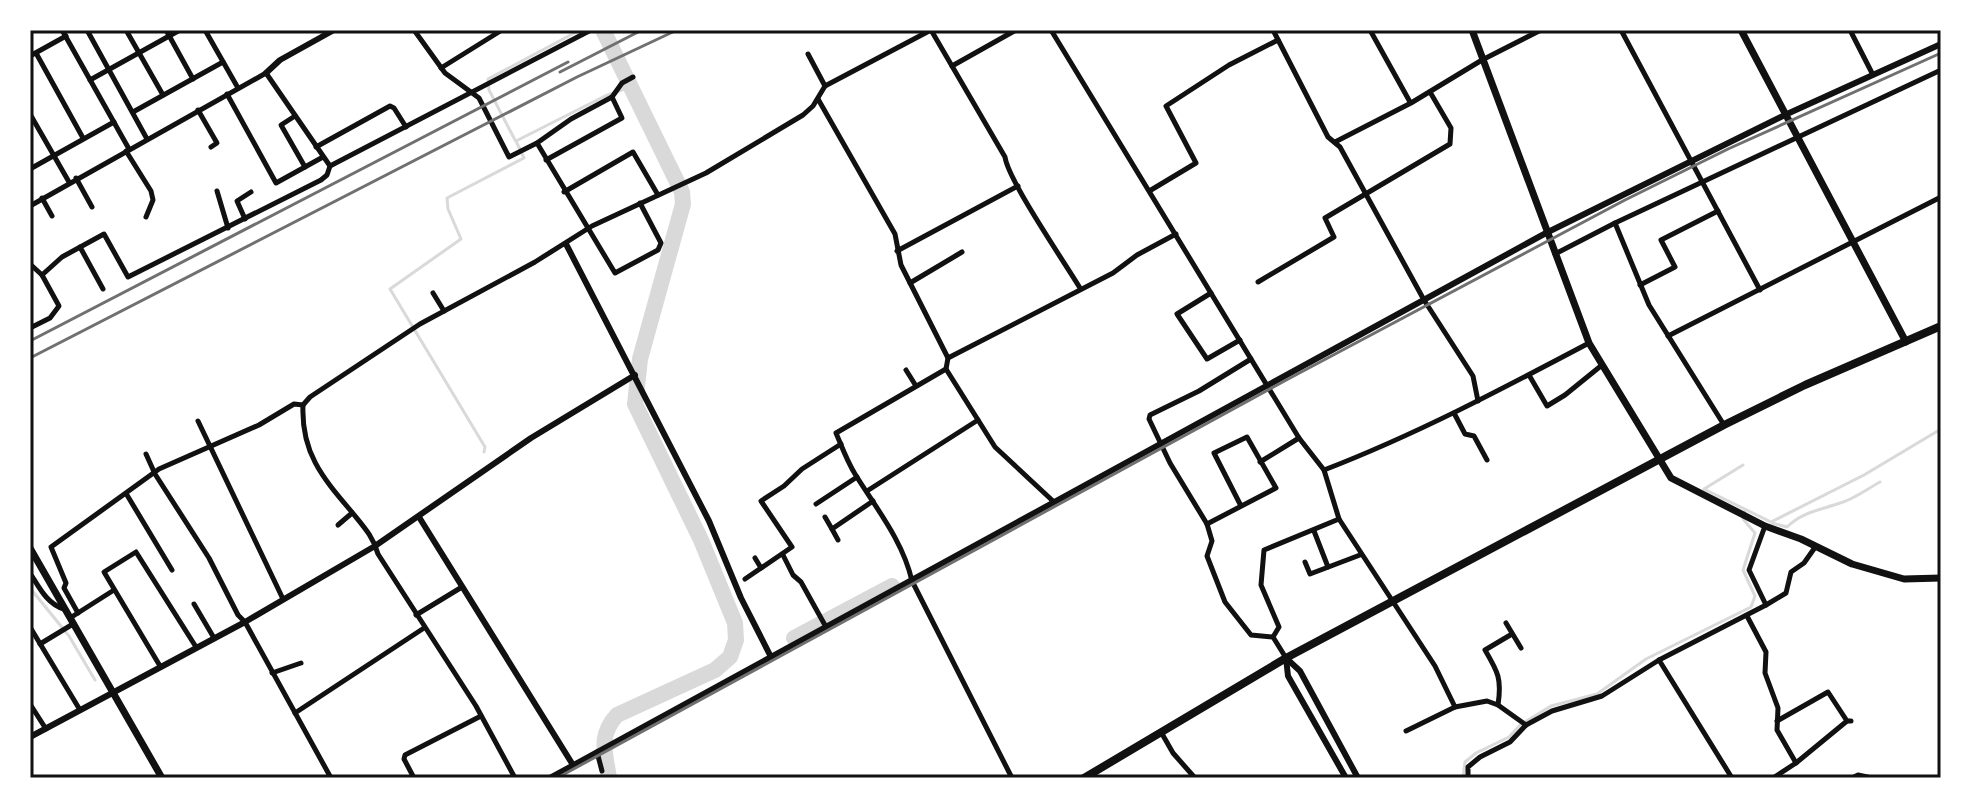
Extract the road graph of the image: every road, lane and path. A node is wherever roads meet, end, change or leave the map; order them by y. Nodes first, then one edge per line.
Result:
1 (87, 30) edge
2 (126, 30) edge
3 (180, 30) edge
4 (205, 30) edge
5 (334, 30) edge
6 (414, 30) edge
7 (502, 30) edge
8 (591, 30) edge
9 (1016, 30) edge
10 (1051, 30) edge
11 (1273, 30) edge
12 (1370, 30) edge
13 (1472, 30) edge
14 (1541, 30) edge
15 (1621, 30) edge
16 (1741, 30) edge
17 (1850, 30) edge
18 (64, 33) edge
19 (168, 33) edge
20 (1278, 40) junction
21 (1941, 44) edge
22 (139, 53) junction
23 (33, 54) edge
24 (808, 54) dead end
25 (1482, 60) junction
26 (223, 62) junction
27 (952, 66) junction
28 (441, 68) junction
29 (109, 70) junction
30 (1941, 70) edge
31 (266, 73) junction
32 (1873, 75) junction
33 (631, 78) dead end
34 (193, 79) junction
35 (90, 80) junction
36 (825, 86) junction
37 (238, 88) junction
38 (1430, 92) junction
39 (227, 93) junction
40 (471, 93) junction
41 (163, 95) junction
42 (612, 97) junction
43 (817, 98) junction
44 (1411, 103) junction
45 (198, 110) junction
46 (133, 112) junction
47 (30, 114) edge
48 (1787, 114) junction
49 (295, 116) junction
50 (114, 122) junction
51 (406, 127) junction
52 (1796, 136) junction
53 (83, 138) junction
54 (147, 139) junction
55 (537, 143) junction
56 (1334, 143) junction
57 (211, 147) dead end
58 (316, 147) junction
59 (128, 150) junction
60 (53, 155) junction
61 (323, 157) junction
62 (546, 160) junction
63 (1691, 160) junction
64 (330, 166) junction
65 (305, 167) junction
66 (30, 169) edge
67 (76, 178) junction
68 (1702, 181) junction
69 (69, 182) junction
70 (1018, 186) junction
71 (1151, 190) junction
72 (217, 191) dead end
73 (251, 192) dead end
74 (564, 192) junction
75 (1365, 194) junction
76 (658, 195) junction
77 (1941, 197) edge
78 (42, 198) junction
79 (640, 203) junction
80 (30, 206) edge
81 (92, 207) dead end
82 (1718, 211) junction
83 (52, 216) dead end
84 (146, 217) dead end
85 (245, 219) junction
86 (1615, 223) junction
87 (228, 228) junction
88 (586, 230) junction
89 (1546, 233) junction
90 (1176, 234) junction
91 (1853, 242) junction
92 (566, 244) junction
93 (80, 247) junction
94 (897, 251) junction
95 (962, 252) dead end
96 (1555, 254) junction
97 (30, 264) edge
98 (42, 275) junction
99 (1258, 282) dead end
100 (910, 283) junction
101 (1640, 285) junction
102 (1080, 288) junction
103 (103, 289) dead end
104 (1760, 290) junction
105 (433, 293) dead end
106 (1211, 293) junction
107 (1424, 300) junction
108 (444, 311) junction
109 (1941, 326) edge
110 (30, 328) edge
111 (1668, 336) junction
112 (1240, 340) junction
113 (1906, 342) junction
114 (1589, 343) junction
115 (948, 358) junction
116 (1251, 359) junction
117 (1602, 365) junction
118 (946, 369) junction
119 (906, 370) dead end
120 (635, 375) junction
121 (1529, 375) junction
122 (1269, 385) junction
123 (916, 387) junction
124 (1478, 401) junction
125 (303, 405) junction
126 (1454, 413) junction
127 (978, 420) junction
128 (198, 421) dead end
129 (1724, 425) junction
130 (1299, 438) junction
131 (1162, 443) junction
132 (841, 444) junction
133 (210, 445) junction
134 (146, 454) dead end
135 (1487, 460) dead end
136 (1661, 460) junction
137 (1260, 462) junction
138 (1324, 470) junction
139 (155, 474) junction
140 (857, 477) junction
141 (867, 491) junction
142 (127, 495) junction
143 (873, 501) junction
144 (1054, 502) junction
145 (816, 504) dead end
146 (1241, 506) junction
147 (352, 513) junction
148 (419, 517) junction
149 (825, 517) dead end
150 (1339, 519) junction
151 (1207, 524) junction
152 (338, 525) dead end
153 (1765, 526) junction
154 (832, 529) junction
155 (1314, 531) junction
156 (838, 540) dead end
157 (375, 546) junction
158 (1816, 546) junction
159 (30, 548) edge
160 (783, 555) junction
161 (1360, 555) junction
162 (755, 558) dead end
163 (1305, 562) dead end
164 (1328, 567) junction
165 (761, 568) junction
166 (172, 570) dead end
167 (30, 573) edge
168 (1941, 578) edge
169 (745, 579) dead end
170 (912, 581) junction
171 (462, 587) junction
172 (114, 590) junction
173 (283, 599) junction
174 (1393, 601) junction
175 (194, 604) dead end
176 (1766, 605) junction
177 (65, 609) junction
178 (78, 613) junction
179 (416, 615) junction
180 (1747, 616) junction
181 (72, 621) junction
182 (245, 622) junction
183 (1506, 623) dead end
184 (30, 627) edge
185 (826, 627) junction
186 (424, 628) junction
187 (1512, 634) junction
188 (1273, 637) junction
189 (214, 638) junction
190 (40, 644) junction
191 (196, 647) junction
192 (1521, 648) dead end
193 (771, 657) junction
194 (1286, 658) junction
195 (1659, 660) junction
196 (301, 663) dead end
197 (160, 666) junction
198 (272, 673) junction
199 (113, 692) junction
200 (30, 704) edge
201 (1498, 705) junction
202 (1455, 707) junction
203 (80, 710) junction
204 (295, 713) junction
205 (481, 716) junction
206 (1777, 721) junction
207 (1526, 725) junction
208 (46, 729) junction
209 (1406, 731) dead end
210 (1161, 732) junction
211 (30, 737) edge
212 (599, 751) junction
213 (1796, 763) junction
214 (573, 765) junction
215 (602, 771) dead end
216 (162, 778) edge
217 (331, 778) edge
218 (414, 778) edge
219 (515, 778) edge
220 (550, 778) edge
221 (1012, 778) edge
222 (1084, 778) edge
223 (1195, 778) edge
224 (1346, 778) edge
225 (1358, 778) edge
226 (1468, 778) edge
227 (1733, 778) edge
228 (1773, 778) edge
229 (1852, 778) edge
230 (1872, 778) edge

1 - 29 street
2 - 22 street
3 - 19 street
4 - 26 street
5 - 31 street
6 - 28 street
7 - 28 street
8 - 40 street
9 - 27 street
10 - 71 street
11 - 20 street
12 - 44 street
13 - 25 main road
14 - 25 street
15 - 63 street
16 - 48 main road
17 - 32 street
18 - 23 street
18 - 35 street
19 - 22 street
19 - 34 street
20 - 56 street
20 - 71 street
21 - 32 street
22 - 29 street
22 - 41 street
23 - 53 street
24 - 36 street
25 - 38 street
25 - 89 main road
26 - 34 street
26 - 37 street
27 - 36 street
27 - 70 street
28 - 40 street
29 - 35 street
29 - 46 street
30 - 52 street
31 - 37 street
31 - 49 street
32 - 48 street
33 - 42 street
34 - 41 street
35 - 50 street
36 - 43 street
37 - 39 street
38 - 44 street
38 - 75 street
39 - 45 street
39 - 65 street
40 - 51 street
40 - 55 street
41 - 46 street
42 - 55 street
42 - 62 street
43 - 76 street
43 - 94 street
44 - 56 street
45 - 54 street
45 - 57 street
46 - 54 street
47 - 60 street
48 - 52 main road
48 - 63 street
49 - 58 street
49 - 65 street
50 - 53 street
50 - 59 street
51 - 58 street
51 - 64 street
52 - 68 street
52 - 91 main road
53 - 60 street
54 - 59 street
55 - 62 street
56 - 75 street
58 - 61 street
59 - 67 street
59 - 84 street
60 - 66 street
60 - 69 street
61 - 64 street
61 - 65 street
62 - 74 street
63 - 68 street
63 - 89 street
64 - 85 street
67 - 69 street
67 - 81 street
68 - 82 street
68 - 86 street
69 - 78 street
70 - 94 street
70 - 102 street
71 - 90 street
72 - 87 street
73 - 85 street
74 - 76 street
74 - 88 street
75 - 99 street
75 - 107 street
76 - 79 street
77 - 91 street
78 - 80 street
78 - 83 street
79 - 88 street
79 - 88 street
82 - 101 street
82 - 104 street
85 - 87 street
86 - 96 street
86 - 101 street
87 - 93 street
88 - 92 street
89 - 96 main road
89 - 107 street
90 - 102 street
90 - 106 street
91 - 104 street
91 - 113 main road
92 - 108 street
92 - 120 street
93 - 98 street
93 - 103 street
94 - 100 street
95 - 100 street
96 - 114 main road
97 - 98 street
98 - 110 street
100 - 115 street
101 - 111 street
102 - 115 street
104 - 111 street
105 - 108 street
106 - 112 street
106 - 112 street
107 - 122 street
107 - 124 street
108 - 125 street
109 - 113 highway
111 - 129 street
112 - 116 street
113 - 129 highway
114 - 117 main road
114 - 121 street
115 - 118 street
116 - 122 street
116 - 131 street
117 - 121 street
117 - 136 main road
118 - 123 street
118 - 127 street
119 - 123 street
120 - 148 street
120 - 193 street
121 - 124 street
122 - 130 street
122 - 131 street
123 - 132 street
124 - 126 street
125 - 133 street
125 - 147 street
126 - 135 street
126 - 138 street
127 - 141 street
127 - 144 street
128 - 133 street
129 - 136 highway
130 - 137 street
130 - 138 street
131 - 144 street
131 - 151 street
132 - 140 street
132 - 160 street
133 - 139 street
133 - 173 street
134 - 139 street
136 - 153 main road
136 - 174 highway
137 - 146 street
137 - 146 street
138 - 150 street
139 - 142 street
139 - 182 street
140 - 141 street
140 - 145 street
141 - 143 street
142 - 166 street
142 - 178 street
143 - 154 street
143 - 170 street
144 - 170 street
146 - 151 street
147 - 152 street
147 - 157 street
148 - 157 street
148 - 171 street
149 - 154 street
150 - 155 street
150 - 161 street
151 - 188 street
153 - 158 main road
153 - 176 street
154 - 156 street
155 - 164 street
155 - 188 street
157 - 173 street
157 - 179 street
158 - 168 main road
158 - 176 street
159 - 177 main road
160 - 165 street
160 - 185 street
161 - 164 street
161 - 174 street
162 - 165 street
163 - 164 street
165 - 169 street
167 - 177 street
170 - 185 street
170 - 221 street
171 - 179 street
171 - 214 street
172 - 178 street
172 - 191 street
172 - 197 street
173 - 182 street
174 - 194 highway
174 - 202 street
175 - 189 street
176 - 180 street
177 - 181 main road
178 - 181 street
179 - 186 street
180 - 195 street
180 - 206 street
181 - 190 street
181 - 199 main road
182 - 189 street
182 - 198 street
183 - 187 street
184 - 190 street
185 - 193 street
186 - 204 street
186 - 205 street
187 - 192 street
187 - 201 street
188 - 194 street
189 - 191 street
190 - 203 street
191 - 197 street
193 - 212 street
194 - 210 highway
194 - 224 street
194 - 225 street
195 - 207 street
195 - 227 street
196 - 198 street
197 - 199 street
198 - 204 street
199 - 203 street
199 - 216 main road
200 - 208 street
201 - 202 street
201 - 207 street
202 - 209 street
203 - 208 street
204 - 217 street
205 - 218 street
205 - 219 street
206 - 213 street
206 - 213 street
207 - 226 street
208 - 211 street
210 - 222 highway
210 - 223 street
212 - 214 street
212 - 215 street
213 - 228 street
214 - 220 street
229 - 230 street

